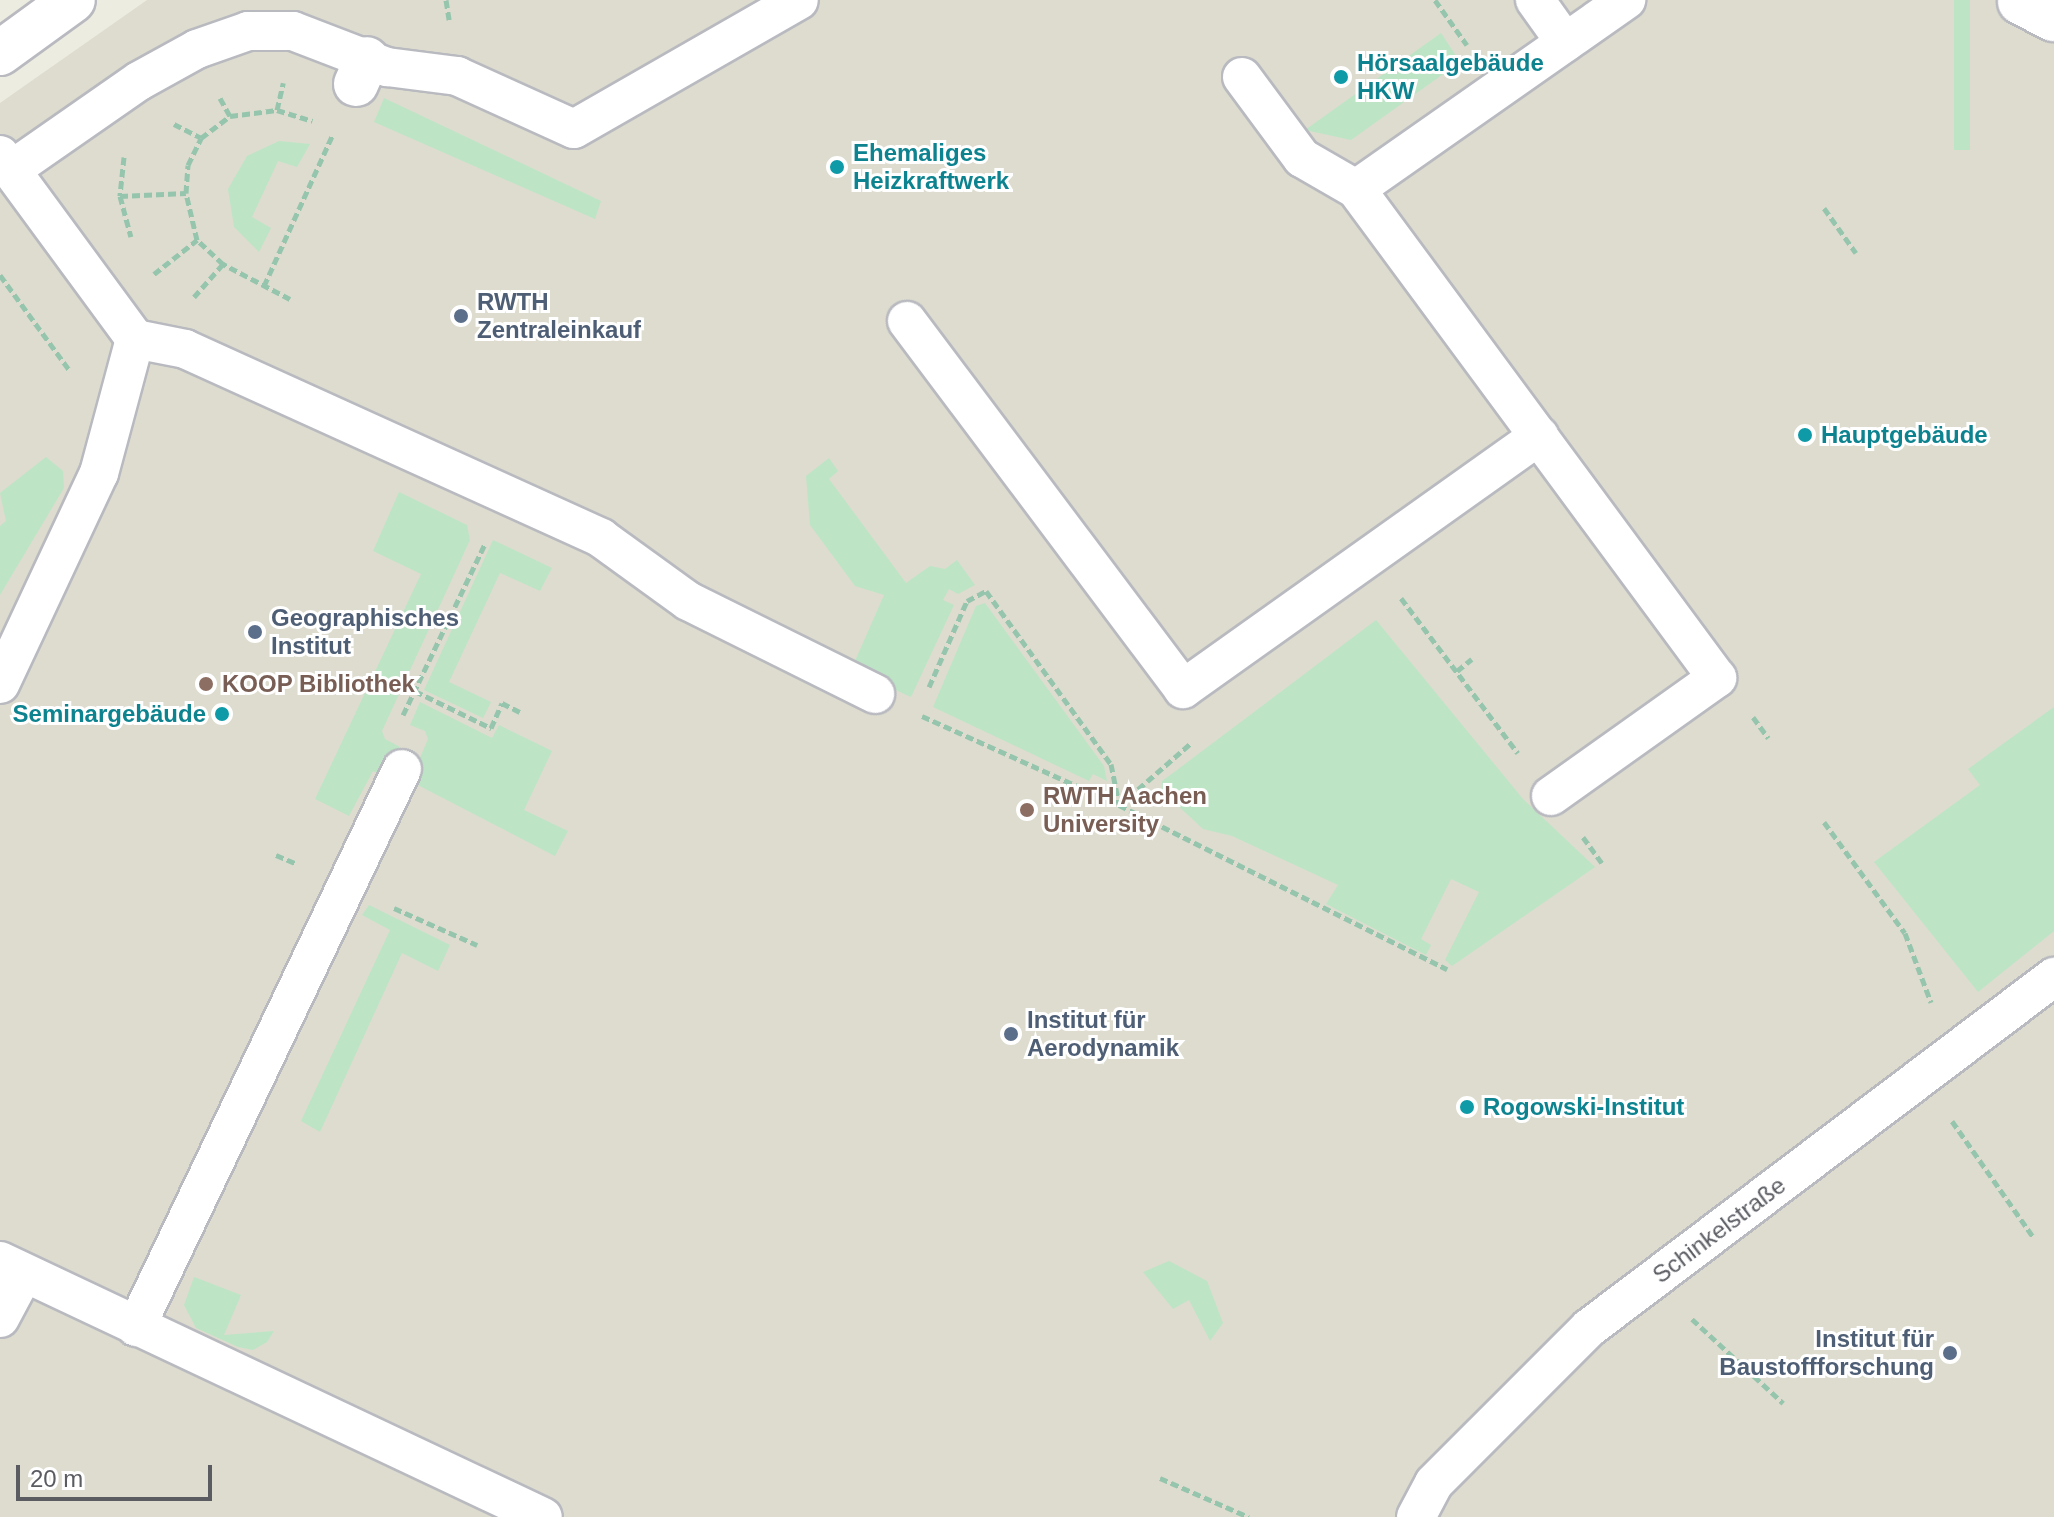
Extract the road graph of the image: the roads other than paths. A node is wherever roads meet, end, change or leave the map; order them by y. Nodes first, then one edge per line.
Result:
1 (73, 0) edge
2 (799, 0) edge
3 (1535, 0) edge
4 (1626, 0) edge
5 (1565, 42) junction
6 (0, 53) edge
7 (1242, 77) dead end
8 (6, 163) edge
9 (1356, 189) junction
10 (907, 321) dead end
11 (135, 339) junction
12 (1539, 436) junction
13 (0, 684) edge
14 (875, 694) dead end
15 (402, 769) dead end
16 (1551, 796) road end
17 (2054, 977) edge
18 (12, 1267) edge
19 (0, 1318) edge
20 (136, 1327) junction
21 (543, 1517) edge
22 (1416, 1517) edge

1 - 6 street
2 - 8 lane
3 - 5 lane
4 - 5 lane
5 - 9 lane
7 - 9 lane
8 - 11 lane
9 - 12 lane
10 - 12 lane
11 - 13 lane
11 - 14 lane
12 - 16 lane
15 - 20 lane
17 - 22 lane, Schinkelstraße
18 - 19 lane
18 - 20 lane
20 - 21 lane

